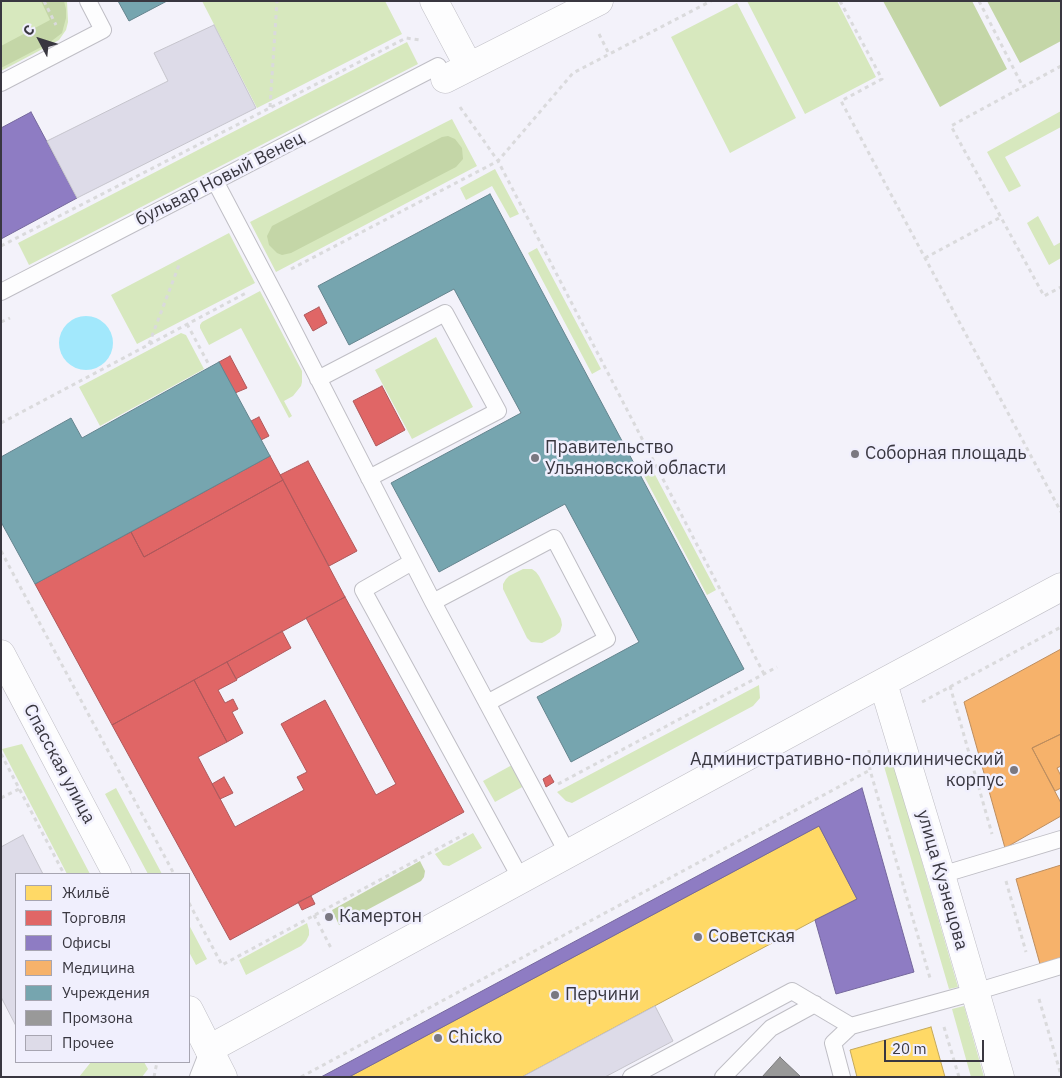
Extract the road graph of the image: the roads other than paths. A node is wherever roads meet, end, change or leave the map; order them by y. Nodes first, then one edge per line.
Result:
1 (88, 1) edge
2 (434, 1) edge
3 (589, 3) edge
4 (469, 67) junction
5 (442, 72) joint
6 (1, 82) edge
7 (215, 181) junction
8 (1, 292) edge
9 (318, 379) junction
10 (369, 478) junction
11 (412, 562) junction
12 (1061, 587) edge
13 (433, 602) junction
14 (1, 654) edge
15 (882, 683) junction
16 (487, 703) junction
17 (1061, 839) edge
18 (568, 854) junction
19 (116, 873) edge
20 (941, 874) junction
21 (521, 879) junction
22 (1061, 966) edge
23 (975, 992) junction
24 (815, 1004) junction
25 (190, 1012) edge
26 (851, 1026) junction
27 (209, 1050) junction
28 (198, 1077) edge
29 (223, 1077) edge
30 (632, 1077) edge
31 (723, 1077) edge
32 (842, 1077) edge
33 (1000, 1077) edge

1 - 6 lane
2 - 4 street
3 - 4 street
4 - 5 street
5 - 7 lane, бульвар Новый Венец
7 - 8 lane, бульвар Новый Венец
7 - 9 lane
9 - 10 lane
9 - 10 lane
10 - 11 lane
11 - 13 lane
11 - 21 lane
12 - 15 street
13 - 16 lane
13 - 16 lane
14 - 19 street, Спасская улица
15 - 18 street
15 - 20 street, улица Кузнецова
16 - 18 lane
17 - 20 lane
18 - 21 street
20 - 23 street, улица Кузнецова
21 - 27 street
22 - 23 lane
23 - 26 lane
23 - 33 street, улица Кузнецова
24 - 26 lane
24 - 30 lane
24 - 31 lane
25 - 27 street
26 - 32 lane
27 - 28 lane
27 - 29 street

